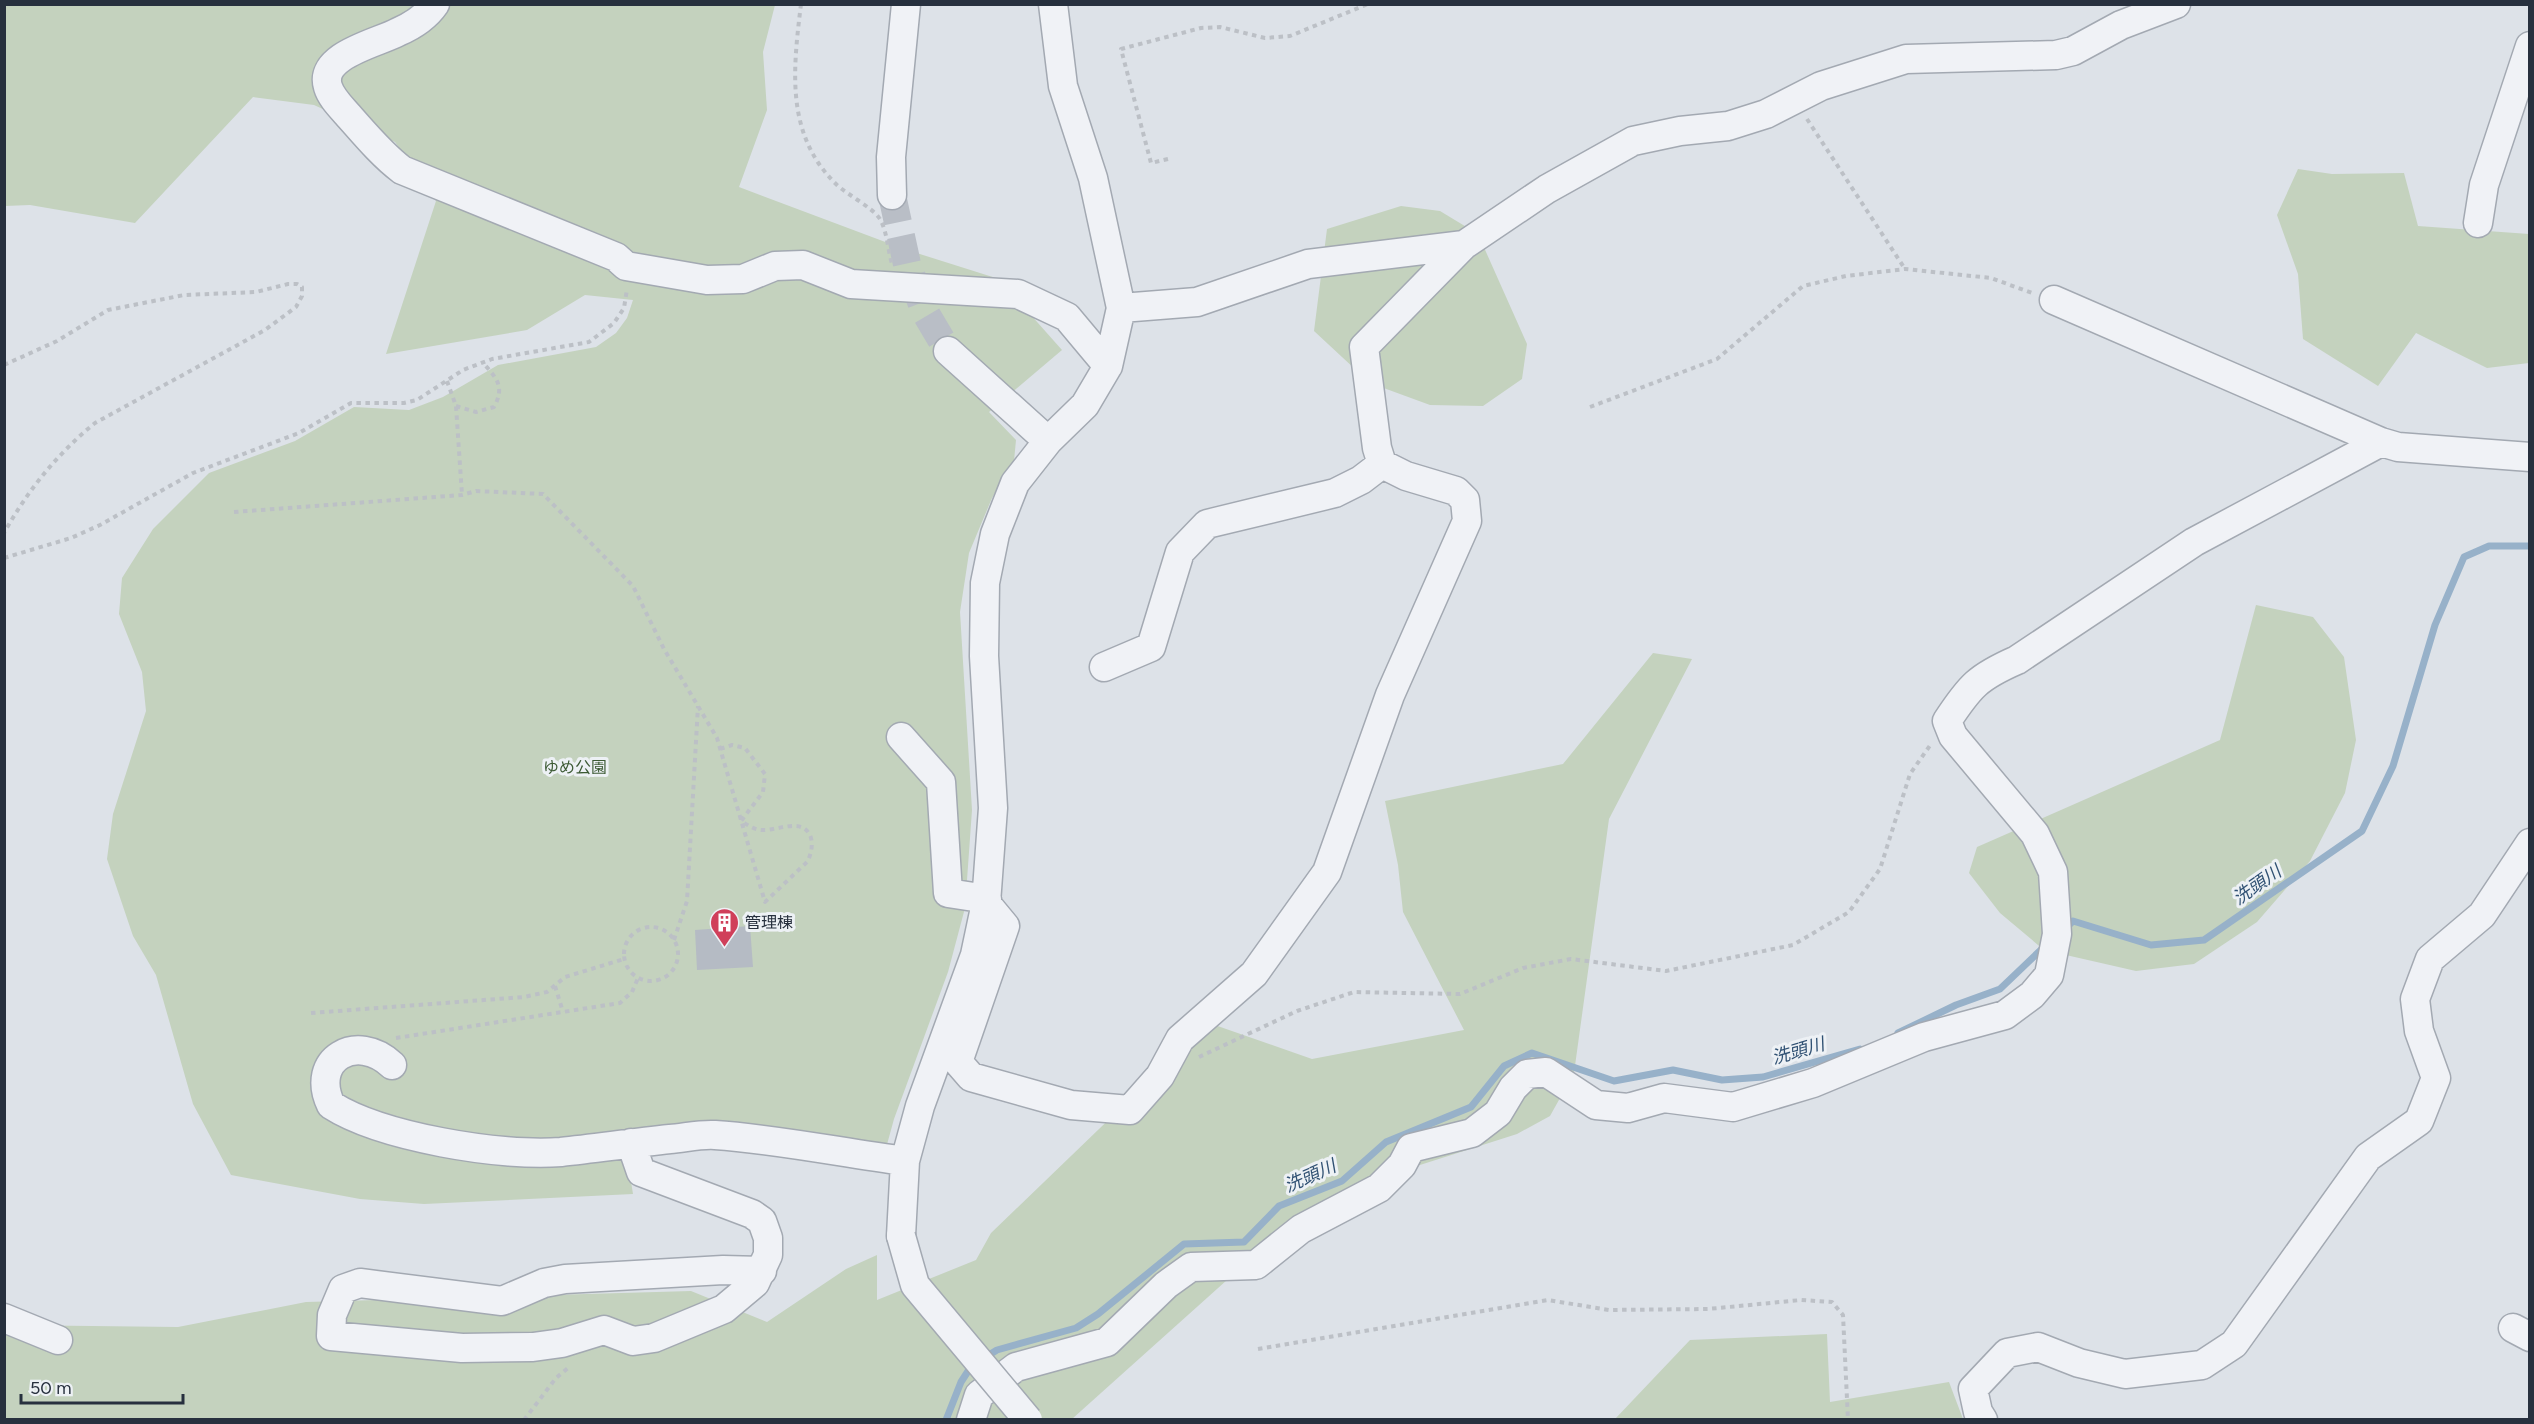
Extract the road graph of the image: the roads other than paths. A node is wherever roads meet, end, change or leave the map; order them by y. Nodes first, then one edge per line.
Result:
1 (435, 4) edge
2 (1053, 4) edge
3 (2176, 4) edge
4 (912, 5) edge
5 (2529, 46) edge
6 (892, 195) tunnel mouth
7 (2478, 223) dead end
8 (1464, 245) junction
9 (2054, 300) road end
10 (1121, 308) junction
11 (948, 351) tunnel mouth
12 (1108, 366) junction
13 (1048, 441) junction
14 (2381, 442) junction
15 (2529, 457) edge
16 (1382, 464) junction
17 (1104, 667) dead end
18 (901, 737) dead end
19 (2529, 843) edge
20 (986, 901) junction
21 (392, 1065) dead end
22 (631, 1143) junction
23 (905, 1161) junction
24 (762, 1271) junction
25 (4, 1318) edge
26 (58, 1340) dead end
27 (971, 1419) edge
28 (1028, 1419) edge
29 (1983, 1419) edge

1 - 12 street
2 - 10 street
3 - 8 street
4 - 6 street
5 - 7 street
8 - 10 street
8 - 16 street
9 - 14 street
10 - 12 street
11 - 13 street
12 - 13 street
13 - 20 street
14 - 15 street
14 - 27 street
16 - 17 street
16 - 20 street
18 - 20 street
19 - 29 street
20 - 23 street
21 - 22 street
22 - 23 street
22 - 24 street
23 - 28 street, bridge
24 - 24 street
25 - 26 street

